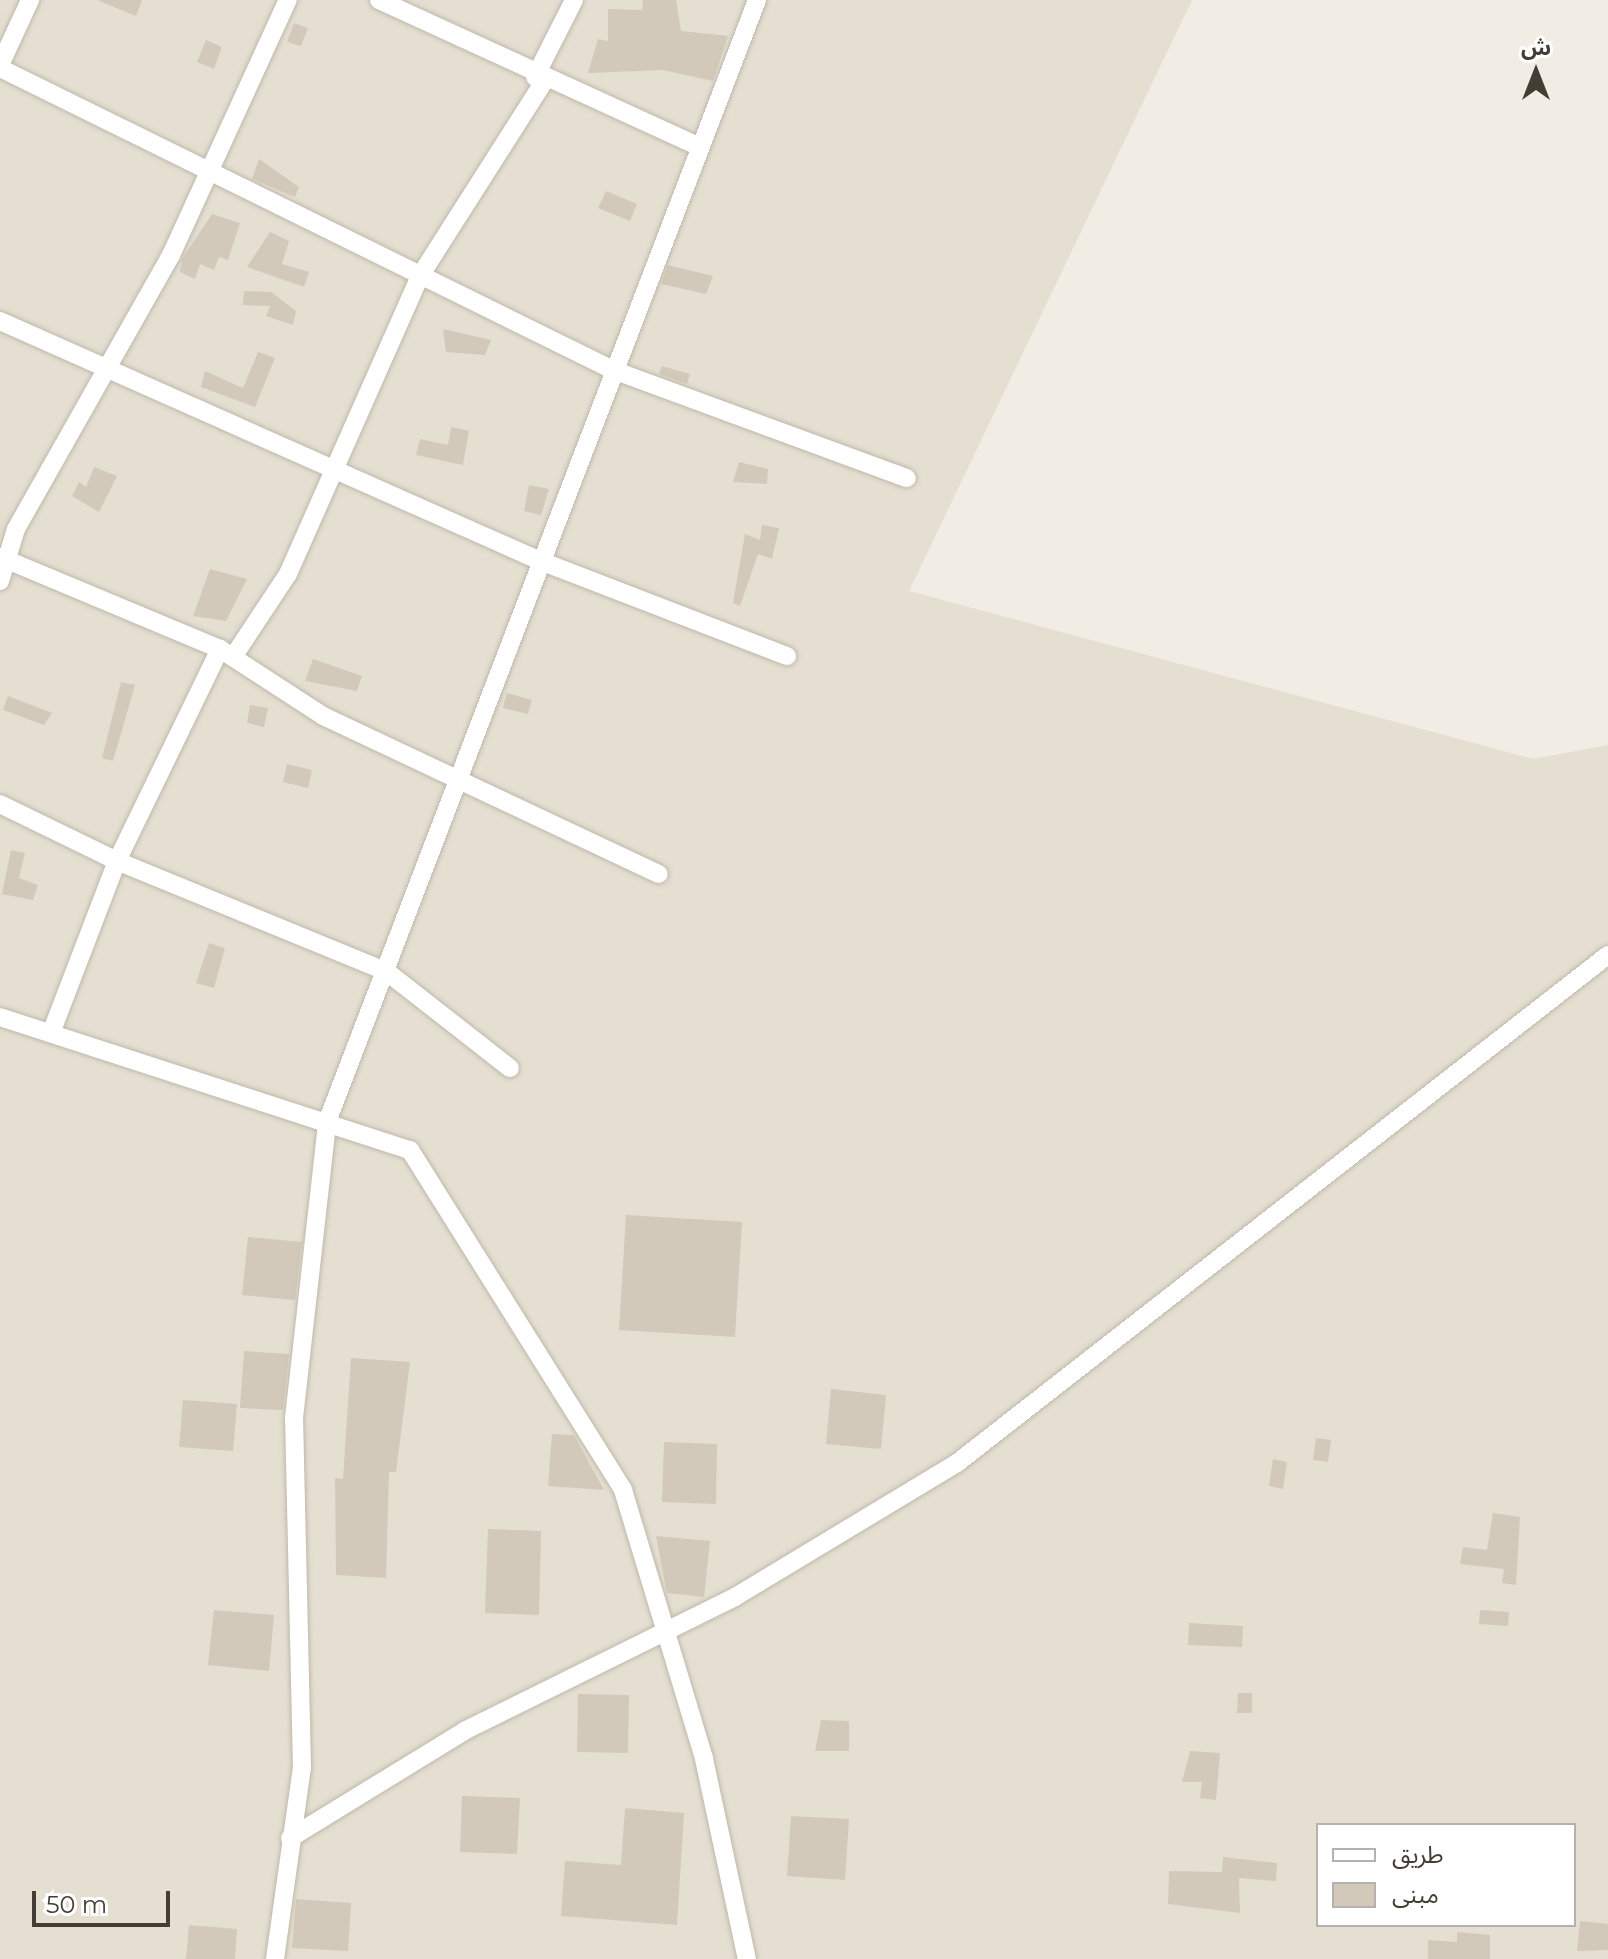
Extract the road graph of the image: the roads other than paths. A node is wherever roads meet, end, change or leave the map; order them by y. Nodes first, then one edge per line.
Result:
1 (30, 0) edge
2 (288, 0) edge
3 (379, 0) edge
4 (574, 0) edge
5 (757, 0) edge
6 (0, 67) edge
7 (540, 79) junction
8 (700, 147) junction
9 (213, 169) junction
10 (420, 276) junction
11 (0, 321) edge
12 (109, 368) junction
13 (613, 370) junction
14 (332, 469) junction
15 (907, 478) dead end
16 (2, 558) edge
17 (538, 560) junction
18 (0, 581) edge
19 (226, 653) junction
20 (787, 656) dead end
21 (462, 778) junction
22 (0, 804) edge
23 (117, 861) junction
24 (659, 874) dead end
25 (1608, 955) edge
26 (387, 972) junction
27 (0, 1017) edge
28 (51, 1033) junction
29 (510, 1068) dead end
30 (327, 1122) junction
31 (664, 1631) junction
32 (290, 1838) junction
33 (275, 1959) edge
34 (747, 1959) edge

1 - 6 street
2 - 9 street
3 - 7 street
4 - 7 street
5 - 8 street
6 - 9 street
7 - 8 street
7 - 10 street
8 - 13 street
9 - 10 street
9 - 12 street
10 - 13 street
10 - 14 street
11 - 12 street
12 - 14 street
12 - 16 street
13 - 15 street
13 - 17 street
14 - 17 street
14 - 19 street
16 - 18 street
16 - 19 street
17 - 20 street
17 - 21 street
19 - 21 street
19 - 23 street
21 - 24 street
21 - 26 street
22 - 23 street
23 - 26 street
23 - 28 street
25 - 31 street
26 - 29 street
26 - 30 street
27 - 28 street
28 - 30 street
30 - 31 street
30 - 32 street
31 - 32 street
31 - 34 street
32 - 33 street

